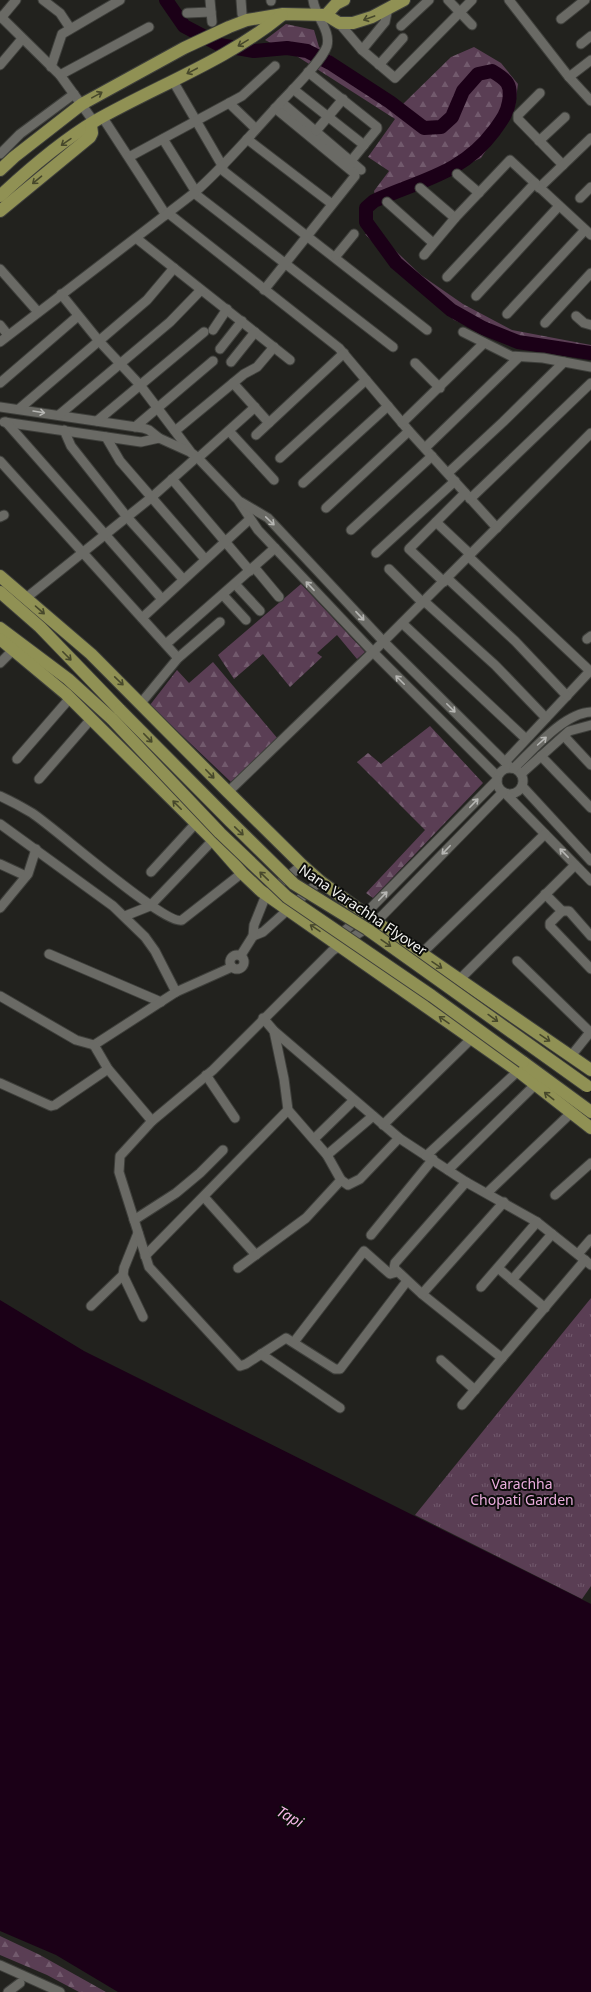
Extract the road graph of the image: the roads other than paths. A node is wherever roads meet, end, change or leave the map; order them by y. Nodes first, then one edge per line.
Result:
1 (16, 0) edge
2 (43, 0) edge
3 (120, 0) edge
4 (210, 0) edge
5 (241, 0) edge
6 (313, 0) edge
7 (344, 0) edge
8 (404, 0) edge
9 (429, 0) edge
10 (448, 0) edge
11 (472, 0) edge
12 (509, 0) edge
13 (586, 0) edge
14 (388, 8) junction
15 (211, 12) junction
16 (187, 13) dead end
17 (460, 13) junction
18 (242, 14) dead end
19 (283, 14) junction
20 (322, 15) junction
21 (1, 17) edge
22 (561, 19) dead end
23 (212, 22) dead end
24 (340, 23) junction
25 (401, 26) dead end
26 (472, 26) dead end
27 (149, 27) dead end
28 (70, 28) junction
29 (591, 36) edge
30 (403, 38) dead end
31 (22, 39) junction
32 (581, 44) dead end
33 (362, 50) junction
34 (591, 60) edge
35 (0, 65) edge
36 (379, 65) junction
37 (275, 66) dead end
38 (51, 67) junction
39 (310, 71) junction
40 (60, 76) junction
41 (569, 77) junction
42 (173, 81) junction
43 (294, 88) junction
44 (540, 93) dead end
45 (74, 94) junction
46 (343, 99) junction
47 (591, 101) edge
48 (229, 103) junction
49 (82, 104) junction
50 (278, 105) junction
51 (329, 116) junction
52 (565, 117) dead end
53 (96, 121) junction
54 (196, 121) junction
55 (256, 129) junction
56 (316, 131) junction
57 (591, 138) edge
58 (163, 139) junction
59 (247, 139) junction
60 (539, 141) junction
61 (364, 145) junction
62 (0, 154) edge
63 (129, 157) junction
64 (352, 161) junction
65 (563, 165) junction
66 (222, 168) junction
67 (0, 170) edge
68 (361, 170) dead end
69 (457, 174) dead end
70 (537, 186) junction
71 (420, 188) dead end
72 (590, 189) edge
73 (195, 193) junction
74 (479, 193) junction
75 (0, 196) edge
76 (580, 198) dead end
77 (386, 202) dead end
78 (332, 204) junction
79 (559, 206) junction
80 (0, 211) edge
81 (167, 214) junction
82 (455, 218) junction
83 (588, 232) edge
84 (354, 234) dead end
85 (308, 235) junction
86 (136, 238) junction
87 (433, 243) junction
88 (424, 255) dead end
89 (336, 256) junction
90 (285, 265) junction
91 (174, 268) junction
92 (0, 269) edge
93 (591, 273) edge
94 (447, 277) dead end
95 (201, 290) junction
96 (264, 290) junction
97 (61, 294) junction
98 (476, 296) dead end
99 (227, 309) junction
100 (38, 312) junction
101 (507, 314) dead end
102 (78, 316) junction
103 (576, 316) dead end
104 (242, 321) junction
105 (546, 322) dead end
106 (590, 324) edge
107 (0, 325) edge
108 (427, 330) dead end
109 (255, 332) junction
110 (463, 332) dead end
111 (8, 335) junction
112 (99, 341) junction
113 (0, 342) edge
114 (484, 343) junction
115 (274, 347) junction
116 (393, 347) dead end
117 (220, 349) dead end
118 (344, 353) junction
119 (518, 358) junction
120 (290, 360) dead end
121 (213, 361) dead end
122 (232, 362) dead end
123 (415, 362) dead end
124 (564, 362) junction
125 (121, 363) junction
126 (591, 368) edge
127 (366, 380) junction
128 (0, 383) edge
129 (233, 383) junction
130 (591, 383) edge
131 (140, 385) junction
132 (440, 388) junction
133 (388, 406) junction
134 (0, 407) edge
135 (254, 407) junction
136 (158, 408) junction
137 (18, 409) junction
138 (59, 415) junction
139 (97, 421) junction
140 (7, 422) edge
141 (402, 423) junction
142 (269, 424) junction
143 (135, 427) junction
144 (64, 430) junction
145 (175, 431) junction
146 (229, 431) junction
147 (409, 431) junction
148 (591, 433) edge
149 (256, 435) dead end
150 (106, 437) junction
151 (158, 438) junction
152 (425, 448) junction
153 (195, 456) junction
154 (432, 456) junction
155 (280, 458) dead end
156 (0, 461) edge
157 (448, 473) junction
158 (172, 479) junction
159 (274, 480) dead end
160 (455, 481) junction
161 (303, 483) dead end
162 (468, 496) junction
163 (152, 497) junction
164 (238, 500) junction
165 (326, 508) dead end
166 (127, 517) junction
167 (250, 519) junction
168 (436, 522) junction
169 (496, 528) junction
170 (351, 530) dead end
171 (106, 534) junction
172 (225, 542) junction
173 (275, 548) junction
174 (83, 553) junction
175 (376, 553) dead end
176 (469, 555) junction
177 (206, 559) junction
178 (252, 569) junction
179 (389, 569) dead end
180 (0, 576) edge
181 (183, 579) junction
182 (445, 580) junction
183 (235, 584) junction
184 (0, 592) edge
185 (223, 595) junction
186 (279, 597) dead end
187 (26, 598) junction
188 (162, 599) junction
189 (423, 602) junction
190 (260, 612) dead end
191 (142, 618) junction
192 (246, 620) dead end
193 (220, 622) dead end
194 (402, 623) junction
195 (40, 627) junction
196 (0, 628) edge
197 (64, 631) junction
198 (0, 639) edge
199 (384, 642) junction
200 (166, 644) junction
201 (13, 650) junction
202 (373, 652) junction
203 (35, 654) junction
204 (91, 654) junction
205 (178, 658) junction
206 (0, 663) edge
207 (42, 674) junction
208 (590, 677) edge
209 (68, 679) junction
210 (106, 696) junction
211 (567, 696) junction
212 (70, 698) junction
213 (141, 703) junction
214 (591, 712) edge
215 (546, 718) junction
216 (92, 719) junction
217 (591, 725) edge
218 (564, 736) junction
219 (526, 739) junction
220 (541, 756) junction
221 (17, 759) dead end
222 (591, 765) edge
223 (513, 768) junction
224 (497, 778) junction
225 (39, 779) dead end
226 (522, 786) junction
227 (228, 792) junction
228 (505, 793) junction
229 (0, 796) edge
230 (591, 808) edge
231 (196, 823) junction
232 (0, 824) edge
233 (545, 834) junction
234 (213, 840) junction
235 (36, 849) junction
236 (591, 861) edge
237 (575, 864) junction
238 (302, 865) junction
239 (2, 867) edge
240 (151, 872) dead end
241 (242, 873) junction
242 (26, 876) junction
243 (320, 881) junction
244 (591, 881) edge
245 (545, 894) junction
246 (266, 895) junction
247 (150, 906) junction
248 (0, 908) edge
249 (288, 910) junction
250 (562, 911) junction
251 (365, 914) junction
252 (125, 916) junction
253 (376, 922) junction
254 (253, 936) junction
255 (591, 936) edge
256 (336, 946) junction
257 (49, 954) dead end
258 (421, 954) junction
259 (517, 961) dead end
260 (591, 969) edge
261 (459, 980) junction
262 (176, 992) junction
263 (0, 996) edge
264 (161, 1002) junction
265 (264, 1018) junction
266 (274, 1031) junction
267 (590, 1031) edge
268 (471, 1039) junction
269 (94, 1045) junction
270 (571, 1056) junction
271 (520, 1066) junction
272 (108, 1070) junction
273 (591, 1070) edge
274 (206, 1075) junction
275 (539, 1081) junction
276 (0, 1083) edge
277 (589, 1087) edge
278 (354, 1100) junction
279 (288, 1110) junction
280 (591, 1112) edge
281 (571, 1113) junction
282 (373, 1116) junction
283 (235, 1118) dead end
284 (152, 1121) junction
285 (383, 1125) junction
286 (591, 1128) edge
287 (400, 1138) junction
288 (314, 1139) junction
289 (223, 1150) dead end
290 (327, 1155) junction
291 (430, 1158) junction
292 (591, 1162) edge
293 (448, 1170) junction
294 (341, 1180) junction
295 (466, 1182) junction
296 (487, 1193) junction
297 (555, 1195) dead end
298 (204, 1196) junction
299 (504, 1202) junction
300 (134, 1220) junction
301 (536, 1222) junction
302 (138, 1233) junction
303 (371, 1234) dead end
304 (552, 1234) junction
305 (591, 1239) edge
306 (256, 1255) junction
307 (145, 1256) junction
308 (584, 1260) edge
309 (238, 1268) dead end
310 (498, 1268) junction
311 (397, 1272) junction
312 (123, 1276) junction
313 (512, 1280) junction
314 (407, 1281) junction
315 (481, 1287) dead end
316 (422, 1294) junction
317 (91, 1306) dead end
318 (545, 1308) junction
319 (143, 1317) dead end
320 (294, 1342) junction
321 (262, 1354) junction
322 (502, 1358) junction
323 (441, 1360) dead end
324 (476, 1390) junction
325 (462, 1405) dead end
326 (340, 1408) dead end
327 (0, 1965) edge
328 (20, 1983) dead end
329 (8, 1992) edge
330 (60, 1992) edge

1 - 21 street
2 - 28 street
3 - 28 street
4 - 15 street
5 - 18 street
6 - 20 street
7 - 20 main road
8 - 14 main road
9 - 25 street
10 - 17 street
11 - 17 street
12 - 41 street
13 - 22 street
14 -> 24 main road
14 - 33 street
15 - 16 street
15 - 23 street
17 - 26 street
17 - 36 street
19 - 20 main road
19 -> 42 main road
49 -> 19 main road
20 - 24 main road
20 - 39 street
21 - 31 street
24 - 33 street
27 - 40 street
28 - 38 street
29 - 32 street
30 - 36 street
31 - 35 street
31 - 38 street
33 - 36 street
34 - 41 street
37 - 48 street
38 - 40 street
39 - 43 street
39 - 46 street
40 - 45 street
41 - 47 street
42 - 53 main road
42 - 54 street
43 - 50 street
43 - 51 street
44 - 60 street
45 - 49 street
45 - 62 street
46 - 51 street
46 - 61 street
48 - 54 street
48 - 55 street
49 - 53 street
49 - 67 main road
50 - 55 street
50 - 56 street
50 - 78 street
51 - 56 street
51 - 61 street
52 - 60 street
53 - 63 street
53 -> 75 main road
53 -> 80 main road
54 - 58 street
54 - 66 street
55 - 59 street
56 - 64 street
57 - 65 street
58 - 63 street
58 - 73 street
59 - 66 street
59 - 78 street
60 - 65 street
61 - 64 street
63 - 81 street
64 - 68 street
65 - 70 street
66 - 73 street
66 - 85 street
69 - 74 street
70 - 74 street
70 - 79 street
70 - 94 street
71 - 82 street
72 - 76 street
73 - 81 street
73 - 90 street
74 - 82 street
77 - 87 street
78 - 85 street
79 - 83 street
79 - 98 street
81 - 86 street
81 - 96 street
82 - 87 street
83 - 101 street
84 - 89 street
85 - 89 street
85 - 90 street
86 - 91 street
86 - 97 street
87 - 88 street
89 - 108 street
90 - 96 street
90 - 116 street
91 - 95 street
91 - 112 street
92 - 100 street
93 - 105 street
95 - 99 street
95 - 125 street
96 - 118 street
97 - 100 street
97 - 102 street
99 - 104 street
99 - 131 street
100 - 111 street
102 - 112 street
102 - 128 street
103 - 106 street
104 - 109 street
104 - 117 street
107 - 111 street
109 - 115 street
109 - 122 street
110 - 114 street
111 - 113 street
112 - 125 street
112 - 137 street
114 - 119 street
114 - 132 street
115 - 120 street
115 - 129 street
118 - 127 street
118 - 142 street
119 - 124 street
119 - 152 street
121 - 136 street
123 - 132 street
124 - 126 street
124 - 157 street
125 - 131 street
125 - 138 street
127 - 133 street
127 - 155 street
129 - 135 street
129 - 145 street
130 - 162 street
131 - 136 street
131 - 139 street
132 - 141 street
133 - 141 street
133 - 161 street
134 - 137 street
135 - 142 street
135 - 146 street
136 - 143 street
136 - 145 street
137 -> 138 street
137 - 140 street
138 - 139 street
139 - 143 street
140 - 144 street
140 - 171 street
141 - 147 street
142 - 149 street
143 - 151 street
144 - 150 street
144 - 166 street
145 - 153 street
146 - 153 street
146 - 159 street
147 - 152 street
147 - 165 street
148 - 169 street
150 - 151 street
150 - 163 street
151 - 153 street
152 - 154 street
153 - 158 street
153 - 164 street
154 - 157 street
154 - 170 street
156 - 174 street
157 - 160 street
158 - 163 street
158 - 172 street
160 - 162 street
160 - 175 street
162 - 168 street
162 - 169 street
163 - 166 street
163 - 177 street
164 - 167 street
164 -> 199 street
166 - 171 street
166 - 181 street
167 - 172 street
167 - 173 street
168 - 176 street
168 - 182 street
169 - 176 street
171 - 174 street
171 - 188 street
172 - 177 street
172 - 178 street
173 - 178 street
202 -> 173 street
174 - 187 street
174 - 191 street
176 - 182 street
176 - 208 street
177 - 181 street
178 - 183 street
178 - 186 street
179 - 189 street
180 - 187 main road
181 - 188 street
182 - 189 street
182 - 211 street
183 - 185 street
183 - 190 street
184 - 195 main road, Nana Varachha Flyover
185 - 192 street
185 - 200 street
187 -> 197 main road
188 - 191 street
189 - 194 street
189 - 215 street
191 - 200 street
193 - 205 street
194 - 199 street
194 - 219 street
195 - 197 main road
195 -> 210 main road, Nana Varachha Flyover
196 - 203 main road
197 - 204 main road
198 - 201 main road
199 - 202 street
199 -> 223 street
200 - 205 street
201 - 206 street
201 - 207 main road
224 -> 202 street
202 - 227 street
203 - 207 main road
203 - 209 main road
204 - 210 main road
204 -> 213 main road
205 - 213 street
207 - 209 main road
207 - 212 main road
208 - 211 street
271 -> 209 main road, bridge
210 -> 277 main road, Nana Varachha Flyover, bridge
211 - 215 street
212 - 216 main road
212 - 221 street
213 -> 227 main road
223 -> 214 street
215 - 219 street
216 - 225 street
231 -> 216 main road
217 - 218 street
218 - 220 street
218 - 222 street
219 - 223 street
220 - 223 street
220 - 230 street
223 - 224 street
223 - 226 street
224 - 228 street
251 -> 224 street
226 - 228 street
226 - 236 street
227 - 238 main road
228 - 233 street
228 -> 253 street
229 - 247 street
231 - 234 main road
231 - 240 street
232 - 235 street
237 -> 233 street
233 - 258 street
234 - 241 main road
234 - 247 street
235 - 242 street
235 - 252 street
237 - 244 street
237 - 245 street
238 - 243 main road
238 - 246 street
239 - 242 street
241 - 246 main road
241 - 247 street
242 - 248 street
243 - 249 street
243 - 251 main road
245 - 250 street
245 - 261 street
246 - 249 main road
246 - 254 street
247 - 252 street
249 - 254 street
256 -> 249 main road
250 - 255 street
250 - 260 street
251 - 253 main road
251 - 256 street
252 - 262 street
253 - 256 street
253 - 258 main road
254 - 262 street
256 - 265 street
268 -> 256 main road
257 - 264 street
258 -> 261 main road
259 - 267 street
261 -> 270 main road
262 - 264 street
263 - 269 street
264 - 269 street
265 - 266 street
265 - 274 street
266 - 278 street
266 - 279 street
267 - 270 street
268 - 271 main road
268 - 285 street
269 - 272 street
270 - 273 main road
271 - 275 main road
271 - 291 street
272 - 276 street
272 - 284 street
274 - 283 street
274 - 284 street
275 - 280 main road
281 -> 275 main road
275 - 293 street
278 - 282 street
278 - 288 street
279 - 288 street
279 - 298 street
281 - 286 main road
281 - 296 street
282 - 285 street
282 - 290 street
284 - 300 street
285 - 287 street
287 - 291 street
287 - 294 street
288 - 290 street
289 - 300 street
290 - 294 street
291 - 293 street
291 - 303 street
292 - 297 street
293 - 295 street
294 - 306 street
295 - 296 street
295 - 311 street
296 - 299 street
298 - 306 street
298 - 307 street
299 - 301 street
299 - 316 street
300 - 302 street
301 - 304 street
301 - 310 street
302 - 307 street
302 - 312 street
304 - 308 street
304 - 313 street
305 - 308 street
306 - 309 street
307 - 321 street
308 - 318 street
310 - 313 street
310 - 315 street
311 - 314 street
311 - 320 street
312 - 317 street
312 - 319 street
313 - 318 street
314 - 316 street
314 - 320 street
316 - 322 street
318 - 322 street
320 - 321 street
321 - 326 street
322 - 324 street
323 - 324 street
324 - 325 street
327 - 330 street
328 - 329 street

